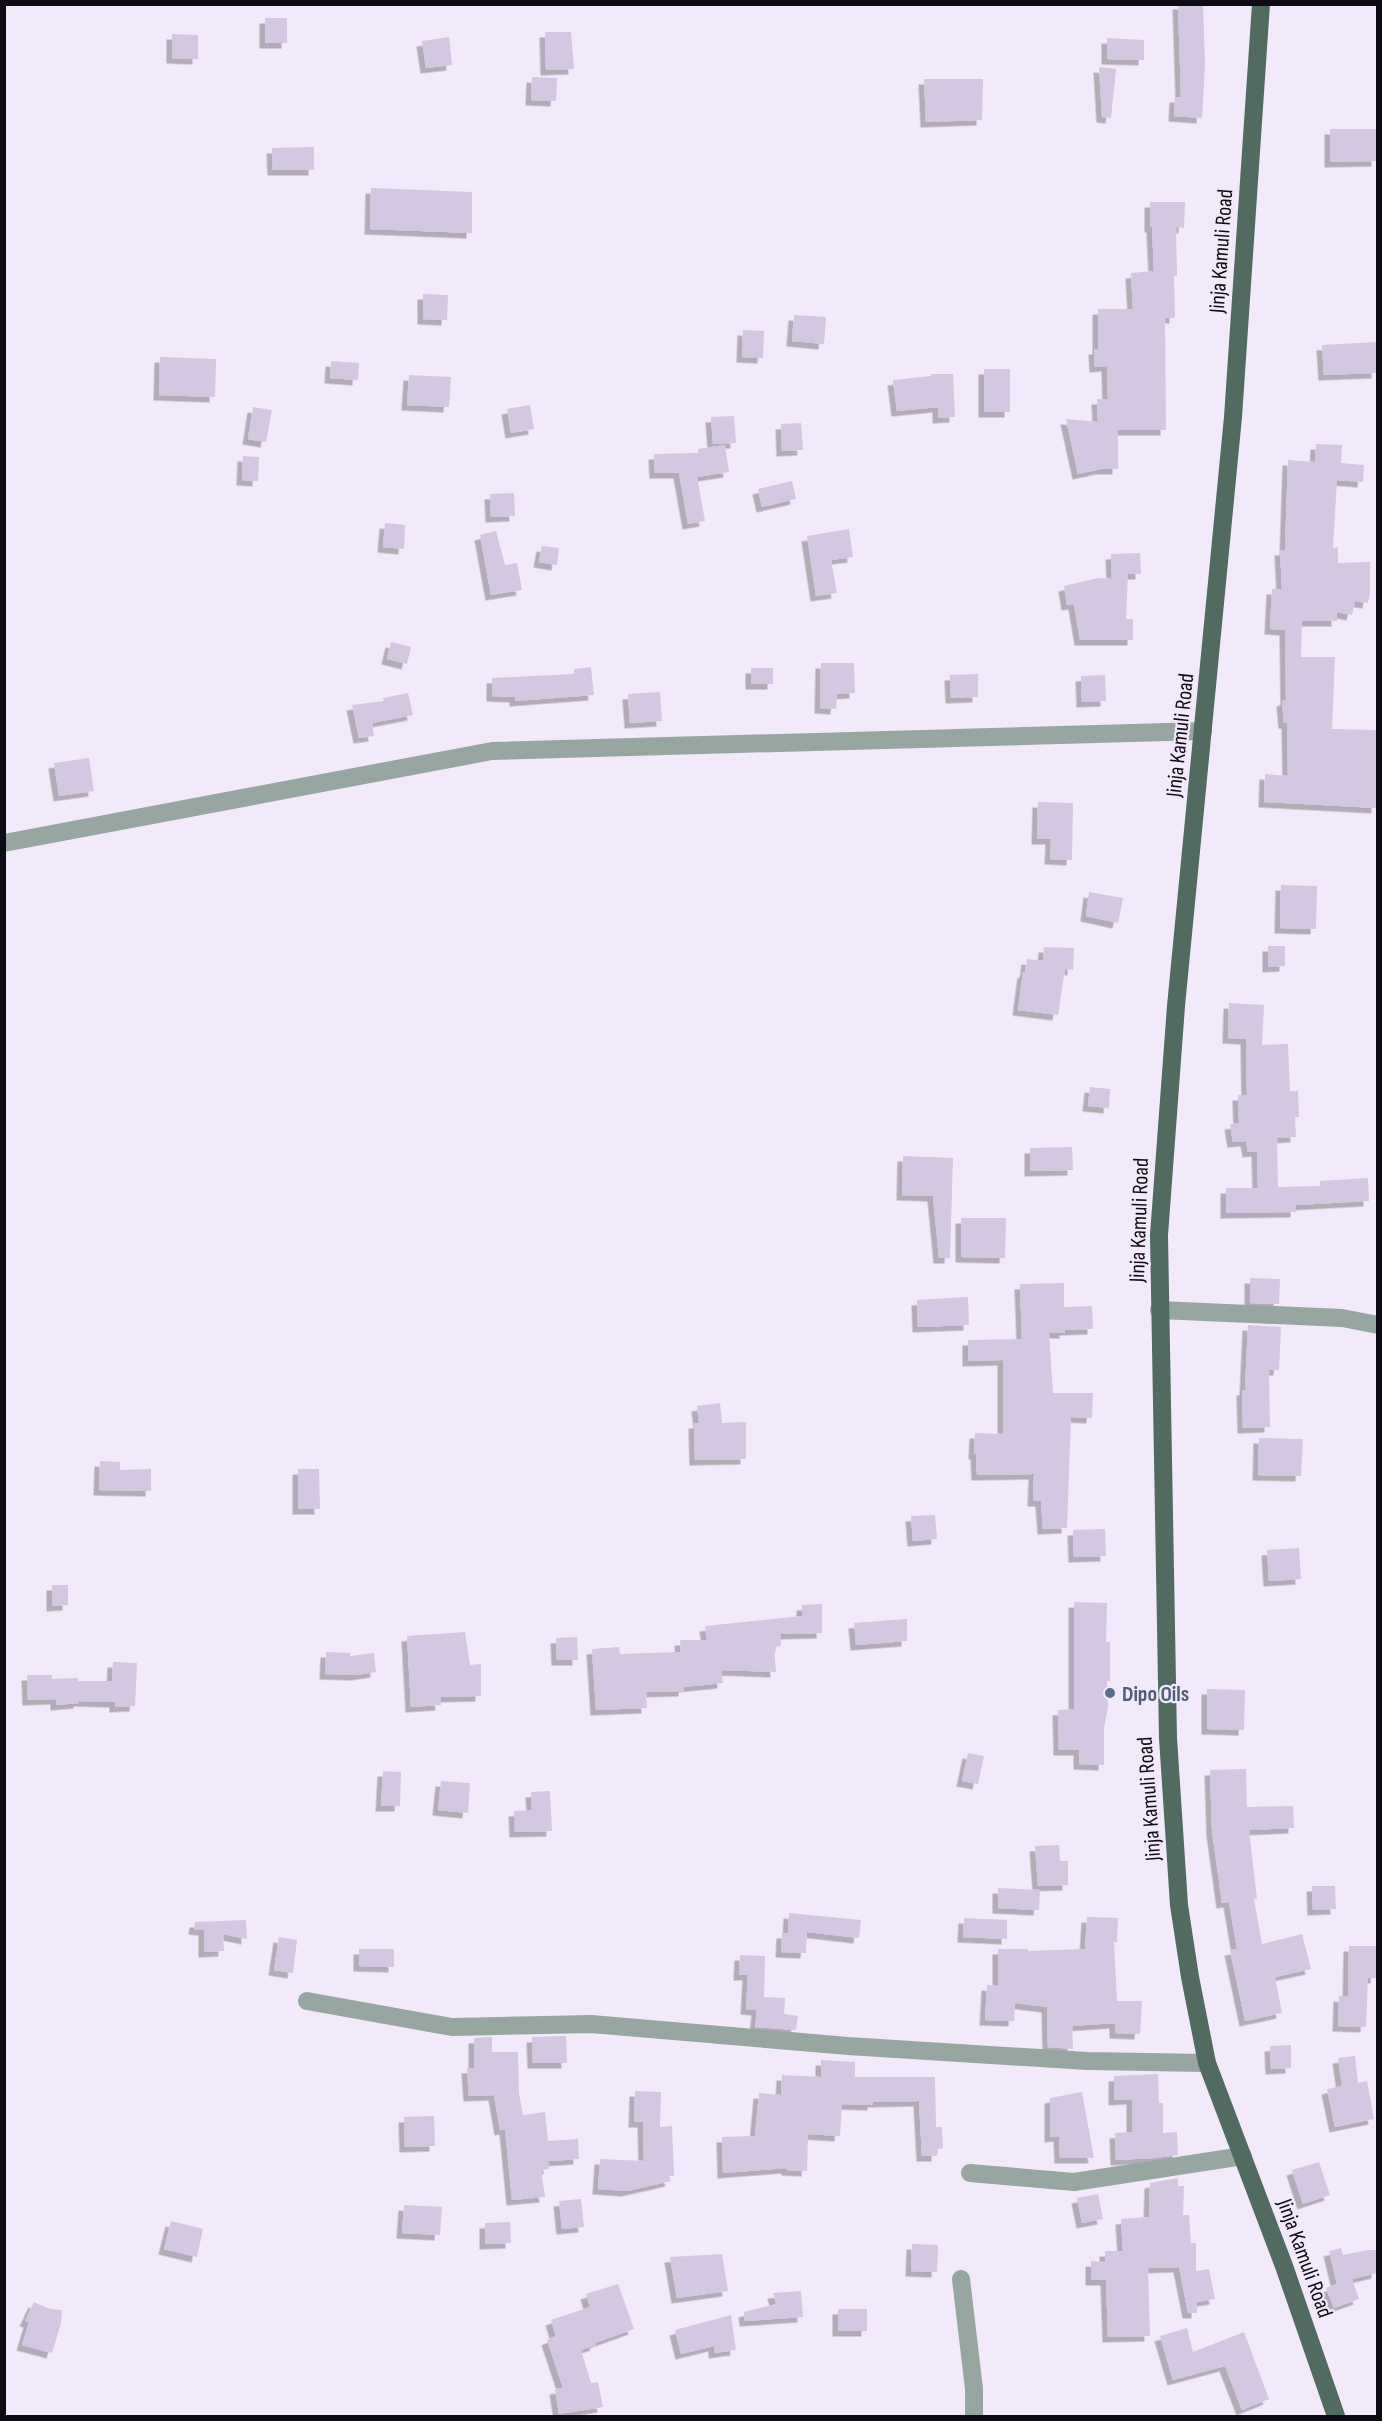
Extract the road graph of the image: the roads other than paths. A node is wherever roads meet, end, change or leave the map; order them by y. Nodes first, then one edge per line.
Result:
1 (1261, 4) edge
2 (1203, 732) junction
3 (4, 843) edge
4 (1160, 1310) junction
5 (1377, 1325) edge
6 (307, 2001) dead end
7 (1207, 2062) junction
8 (1244, 2156) junction
9 (970, 2173) dead end
10 (960, 2279) dead end
11 (974, 2416) edge
12 (1336, 2416) edge

1 - 2 main road, Jinja Kamuli Road
2 - 3 street
2 - 4 main road, Jinja Kamuli Road
4 - 5 street
4 - 7 main road, Jinja Kamuli Road
6 - 7 street
7 - 8 main road, Jinja Kamuli Road
8 - 9 street
8 - 12 main road, Jinja Kamuli Road
10 - 11 street

